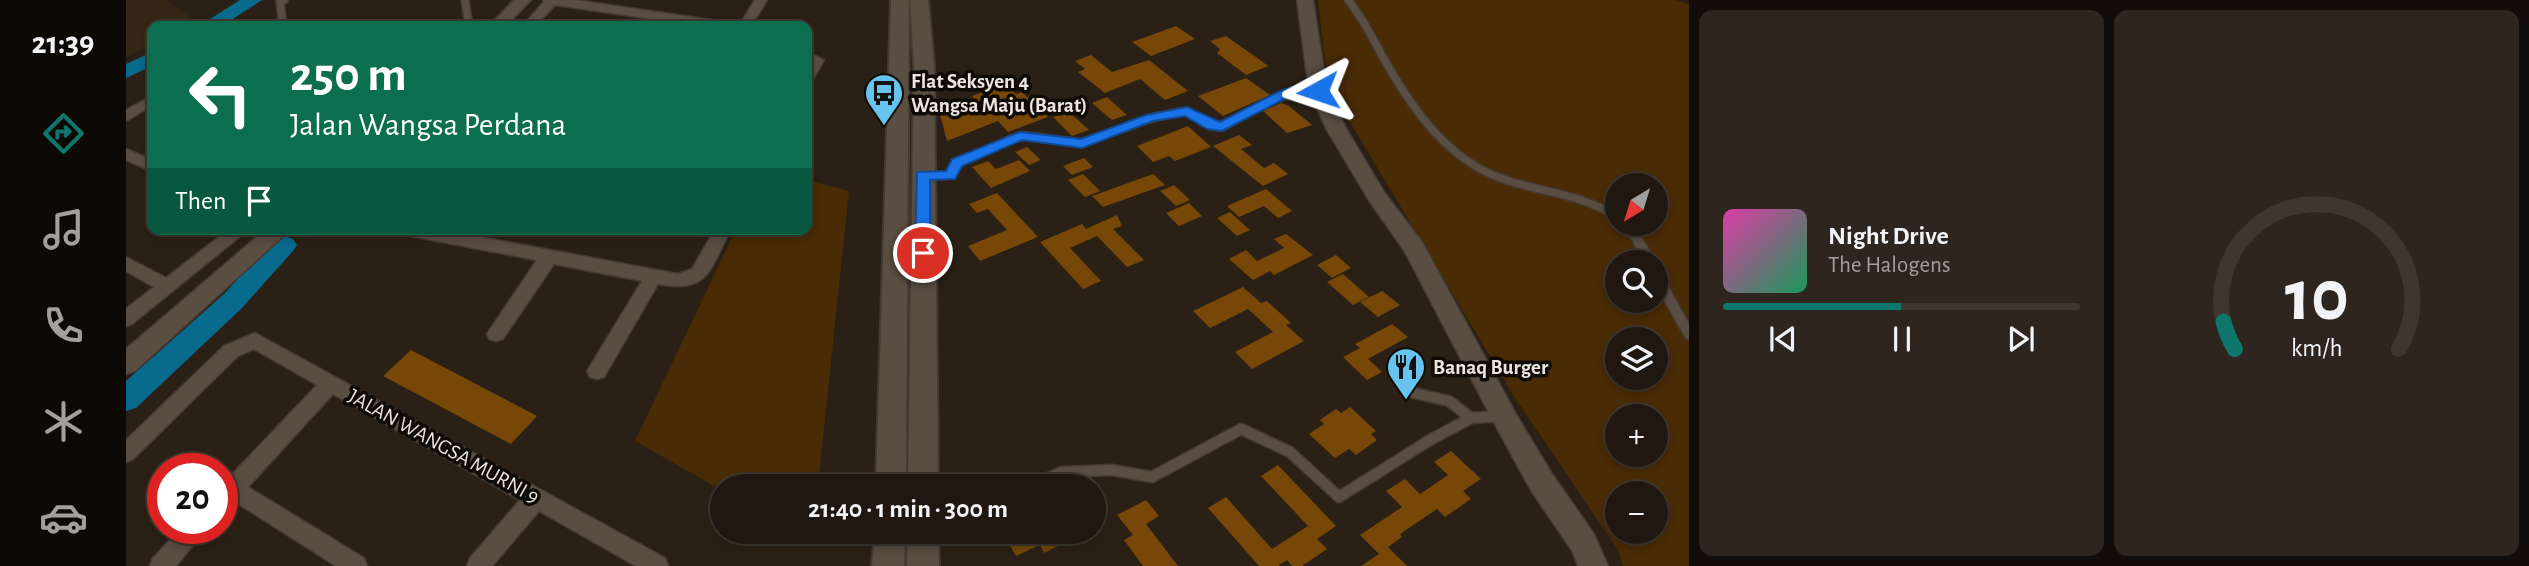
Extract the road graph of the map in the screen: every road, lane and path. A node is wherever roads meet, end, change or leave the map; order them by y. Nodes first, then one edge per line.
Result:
1 (284, 0) edge
2 (465, 0) edge
3 (523, 0) edge
4 (551, 0) edge
5 (653, 0) edge
6 (761, 0) edge
7 (900, 0) edge
8 (919, 0) edge
9 (1305, 0) edge
10 (1348, 0) edge
11 (642, 13) junction
12 (282, 21) edge
13 (468, 21) edge
14 (502, 21) edge
15 (532, 21) edge
16 (693, 21) edge
17 (748, 21) edge
18 (1318, 91) junction
19 (147, 103) edge
20 (126, 116) edge
21 (126, 154) edge
22 (147, 162) edge
23 (922, 176) junction
24 (1605, 208) edge
25 (233, 235) edge
26 (273, 235) edge
27 (465, 235) edge
28 (720, 235) edge
29 (549, 257) junction
30 (126, 262) edge
31 (654, 276) junction
32 (166, 286) junction
33 (1668, 296) edge
34 (126, 319) edge
35 (496, 334) dead end
36 (1689, 334) edge
37 (126, 364) edge
38 (597, 370) dead end
39 (331, 383) junction
40 (1414, 393) dead end
41 (1504, 416) junction
42 (1471, 418) junction
43 (126, 453) edge
44 (891, 474) edge
45 (923, 474) edge
46 (1057, 474) edge
47 (238, 484) edge
48 (536, 498) junction
49 (238, 501) edge
50 (181, 544) edge
51 (889, 544) edge
52 (923, 544) edge
53 (630, 560) edge
54 (161, 566) edge
55 (356, 566) edge
56 (478, 566) edge
57 (657, 566) edge
58 (888, 566) edge
59 (923, 566) edge
60 (1593, 566) edge

1 - 12 lane
2 - 13 lane
3 - 14 street
4 - 11 street
4 - 15 street
5 - 11 street
6 - 17 street
7 - 44 main road
8 - 23 main road
9 - 18 street
10 - 24 lane
11 - 16 street
18 - 23 lane
18 - 41 street
19 - 20 street
21 - 22 street
23 - 45 main road
25 - 32 street
26 - 37 street
27 - 29 street
28 - 31 street
29 - 31 street
29 - 35 street
30 - 32 street
31 - 38 street
32 - 34 street
33 - 36 lane
39 - 43 street, JALAN WANGSA MURNI 9
39 - 47 street
39 - 48 street, JALAN WANGSA MURNI 9
40 - 42 lane
41 - 42 lane
41 - 60 street
42 - 46 lane
48 - 53 street, JALAN WANGSA MURNI 9
48 - 56 street
49 - 55 street
50 - 54 street
51 - 58 main road
52 - 59 main road
53 - 57 street, JALAN WANGSA MURNI 9

